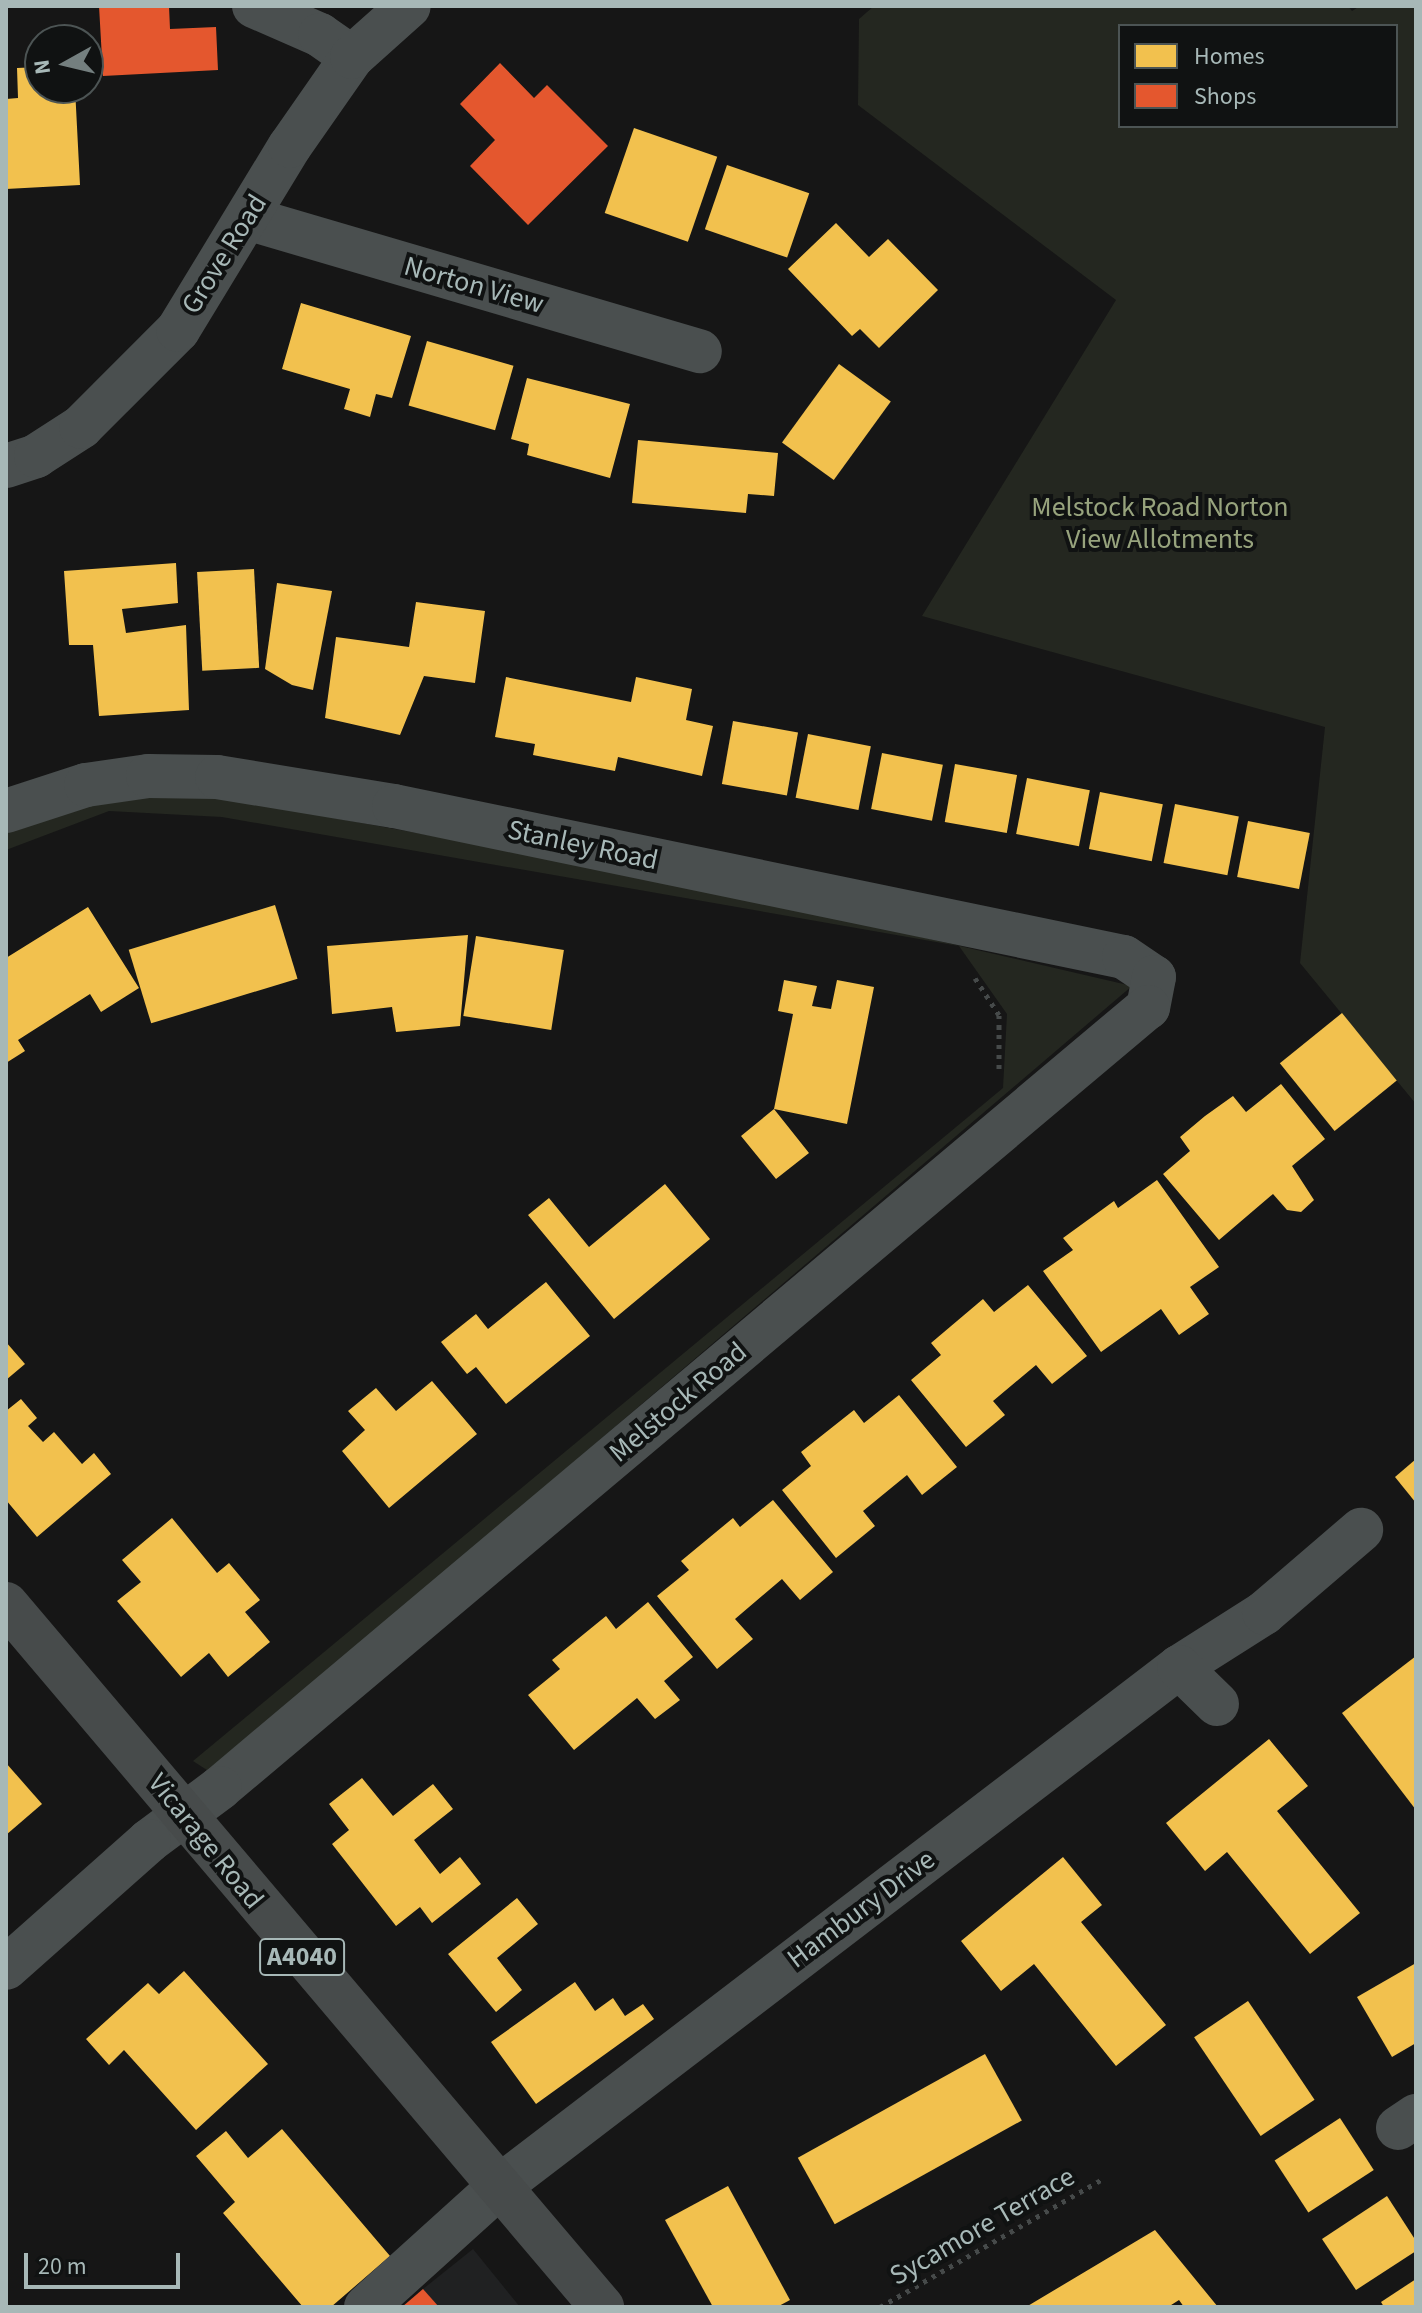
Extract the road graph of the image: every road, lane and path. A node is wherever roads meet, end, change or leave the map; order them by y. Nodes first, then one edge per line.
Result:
1 (254, 6) edge
2 (409, 6) edge
3 (352, 57) junction
4 (247, 218) junction
5 (700, 351) dead end
6 (6, 466) edge
7 (6, 811) edge
8 (965, 964) dead end
9 (1154, 977) joint
10 (999, 1083) dead end
11 (1361, 1530) dead end
12 (6, 1604) edge
13 (1179, 1667) junction
14 (1217, 1704) dead end
15 (183, 1815) junction
16 (6, 1968) edge
17 (1103, 2179) dead end
18 (500, 2186) junction
19 (366, 2307) edge
20 (602, 2307) edge
21 (880, 2307) edge

1 - 3 street
2 - 3 street, Grove Road
3 - 4 street, Grove Road
4 - 5 street, Norton View
4 - 6 street, Grove Road
7 - 9 street, Stanley Road
8 - 10 path
9 - 15 street, Melstock Road
11 - 13 street, Hambury Drive
12 - 15 main road, Vicarage Road / A4040
13 - 14 street
13 - 18 street, Hambury Drive
15 - 16 street, Melstock Road
15 - 18 main road, Vicarage Road / A4040
17 - 21 path, Sycamore Terrace
18 - 19 street
18 - 20 main road, Vicarage Road / A4040

